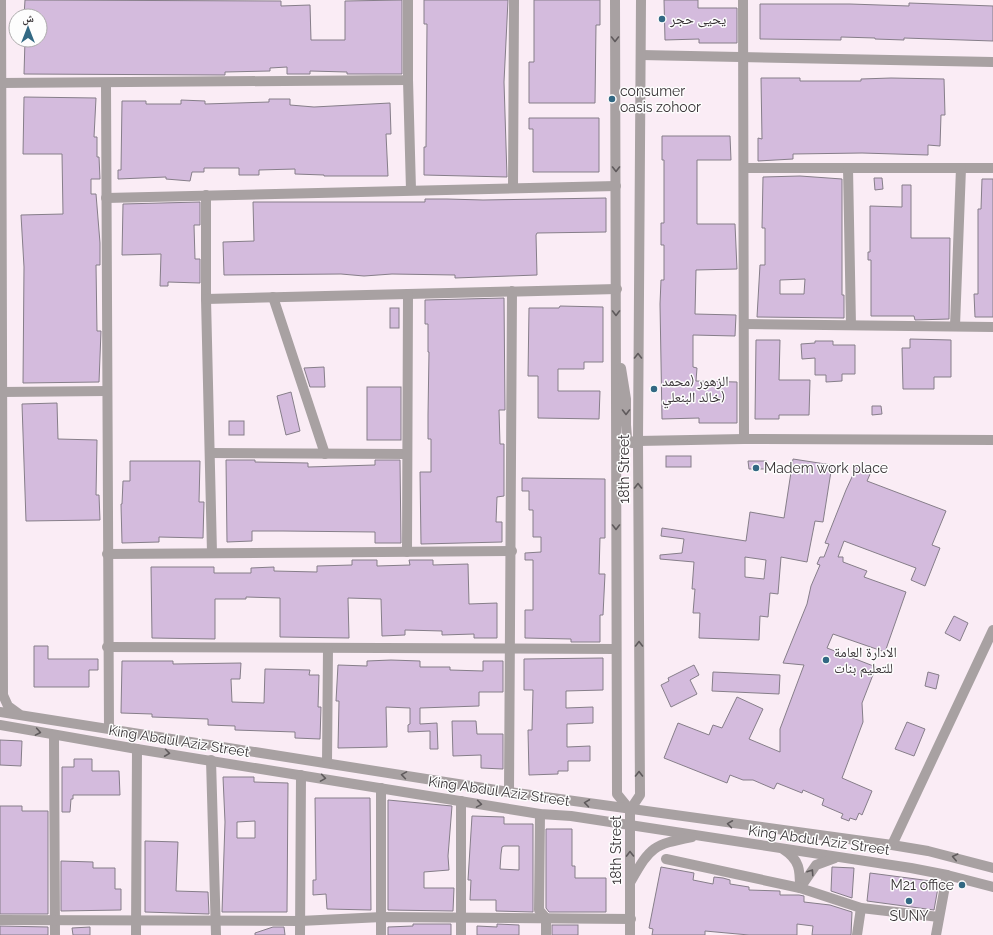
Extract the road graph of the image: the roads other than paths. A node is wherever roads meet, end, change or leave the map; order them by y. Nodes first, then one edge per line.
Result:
1 (1, 0) edge
2 (408, 0) edge
3 (514, 0) edge
4 (615, 0) edge
5 (641, 0) edge
6 (743, 0) edge
7 (641, 55) junction
8 (743, 56) junction
9 (993, 62) edge
10 (408, 80) junction
11 (1, 83) edge
12 (106, 84) junction
13 (744, 168) junction
14 (848, 168) junction
15 (961, 168) junction
16 (993, 168) edge
17 (616, 186) junction
18 (513, 188) junction
19 (411, 190) junction
20 (206, 195) junction
21 (106, 198) junction
22 (616, 289) junction
23 (512, 291) junction
24 (408, 294) junction
25 (273, 297) junction
26 (206, 299) junction
27 (744, 324) junction
28 (851, 325) junction
29 (955, 326) junction
30 (993, 327) edge
31 (616, 332) junction
32 (107, 391) junction
33 (2, 392) junction
34 (744, 439) junction
35 (993, 440) edge
36 (638, 441) junction
37 (210, 453) junction
38 (325, 454) junction
39 (407, 454) junction
40 (512, 551) junction
41 (407, 552) junction
42 (212, 553) junction
43 (107, 554) junction
44 (993, 630) edge
45 (107, 647) junction
46 (328, 648) junction
47 (510, 649) junction
48 (616, 649) junction
49 (0, 712) edge
50 (21, 715) junction
51 (0, 726) edge
52 (109, 728) junction
53 (54, 735) junction
54 (137, 749) junction
55 (211, 760) junction
56 (327, 764) junction
57 (301, 775) junction
58 (381, 788) junction
59 (509, 792) junction
60 (461, 801) junction
61 (630, 810) junction
62 (540, 814) junction
63 (630, 825) junction
64 (698, 836) junction
65 (892, 845) junction
66 (782, 848) junction
67 (841, 857) junction
68 (666, 860) dead end
69 (993, 868) edge
70 (947, 874) junction
71 (630, 883) junction
72 (993, 887) edge
73 (800, 888) junction
74 (861, 908) junction
75 (382, 917) junction
76 (939, 917) junction
77 (461, 918) junction
78 (546, 918) junction
79 (55, 919) junction
80 (136, 919) junction
81 (216, 919) junction
82 (631, 919) junction
83 (0, 920) edge
84 (300, 921) junction
85 (55, 935) edge
86 (136, 935) edge
87 (216, 935) edge
88 (300, 935) edge
89 (381, 935) edge
90 (461, 935) edge
91 (546, 935) edge
92 (630, 935) edge
93 (857, 935) edge
94 (936, 935) edge

1 - 11 street
2 - 10 street
3 - 18 street
4 -> 17 street
5 - 7 street, 18th Street
6 - 8 street
7 - 8 street
36 -> 7 street, 18th Street
8 - 9 street
8 - 13 street
10 - 12 street
10 - 19 street
11 - 12 street
11 - 33 street
12 - 21 street
13 - 14 street
13 - 27 street
14 - 15 street
14 - 28 street
15 - 16 street
15 - 29 street
17 - 18 street
17 - 22 street
18 - 19 street
19 - 20 street
20 - 21 street
20 - 26 street
21 - 32 street
22 - 23 street
22 -> 31 street
23 - 24 street
23 - 40 street
24 - 25 street
24 - 39 street
25 - 26 street
25 - 38 street
26 - 37 street
27 - 28 street
27 - 34 street
28 - 29 street
29 - 30 street
31 -> 36 street
31 -> 48 street
32 - 33 street
32 - 43 street
33 - 50 street
34 - 35 street
34 - 36 street
61 -> 36 street, 18th Street
37 - 38 street
37 - 42 street
38 - 39 street
39 - 41 street
40 - 41 street
40 - 47 street
41 - 42 street
42 - 43 street
43 - 45 street
44 - 65 street
45 - 46 street
45 - 52 street
46 - 47 street
46 - 56 street
47 - 48 street
47 - 59 street
48 - 61 street
49 - 50 street, King Abdul Aziz Street
50 - 52 street, King Abdul Aziz Street
51 -> 53 street, King Abdul Aziz Street
52 - 56 street, King Abdul Aziz Street
53 - 54 street, King Abdul Aziz Street
53 - 79 street
54 -> 55 street, King Abdul Aziz Street
54 - 80 street
55 - 57 street, King Abdul Aziz Street
55 - 81 street
59 -> 56 street, King Abdul Aziz Street
57 -> 58 street, King Abdul Aziz Street
57 - 84 street
58 - 60 street, King Abdul Aziz Street
58 - 75 street
61 -> 59 street, King Abdul Aziz Street
60 -> 62 street, King Abdul Aziz Street
60 - 77 street
61 - 63 street, 18th Street
65 -> 61 street, King Abdul Aziz Street
62 - 63 street, King Abdul Aziz Street
62 - 78 street
63 - 64 street, King Abdul Aziz Street
71 -> 63 street, 18th Street
64 - 66 street, King Abdul Aziz Street
64 - 71 street
69 -> 65 street, King Abdul Aziz Street
66 - 67 street, King Abdul Aziz Street
66 - 73 street
67 - 70 street, King Abdul Aziz Street
73 -> 67 street
68 - 73 street
70 - 72 street, King Abdul Aziz Street
70 - 76 street
71 - 82 street, 18th Street
73 - 74 street
74 - 76 street
74 - 93 street
75 - 77 street
75 - 84 street
75 - 89 street
76 - 94 street
77 - 78 street
77 - 90 street
78 - 82 street
78 - 91 street
79 - 80 street
79 - 83 street
79 - 85 street
80 - 81 street
80 - 86 street
81 - 84 street
81 - 87 street
82 - 92 street, 18th Street
84 - 88 street

